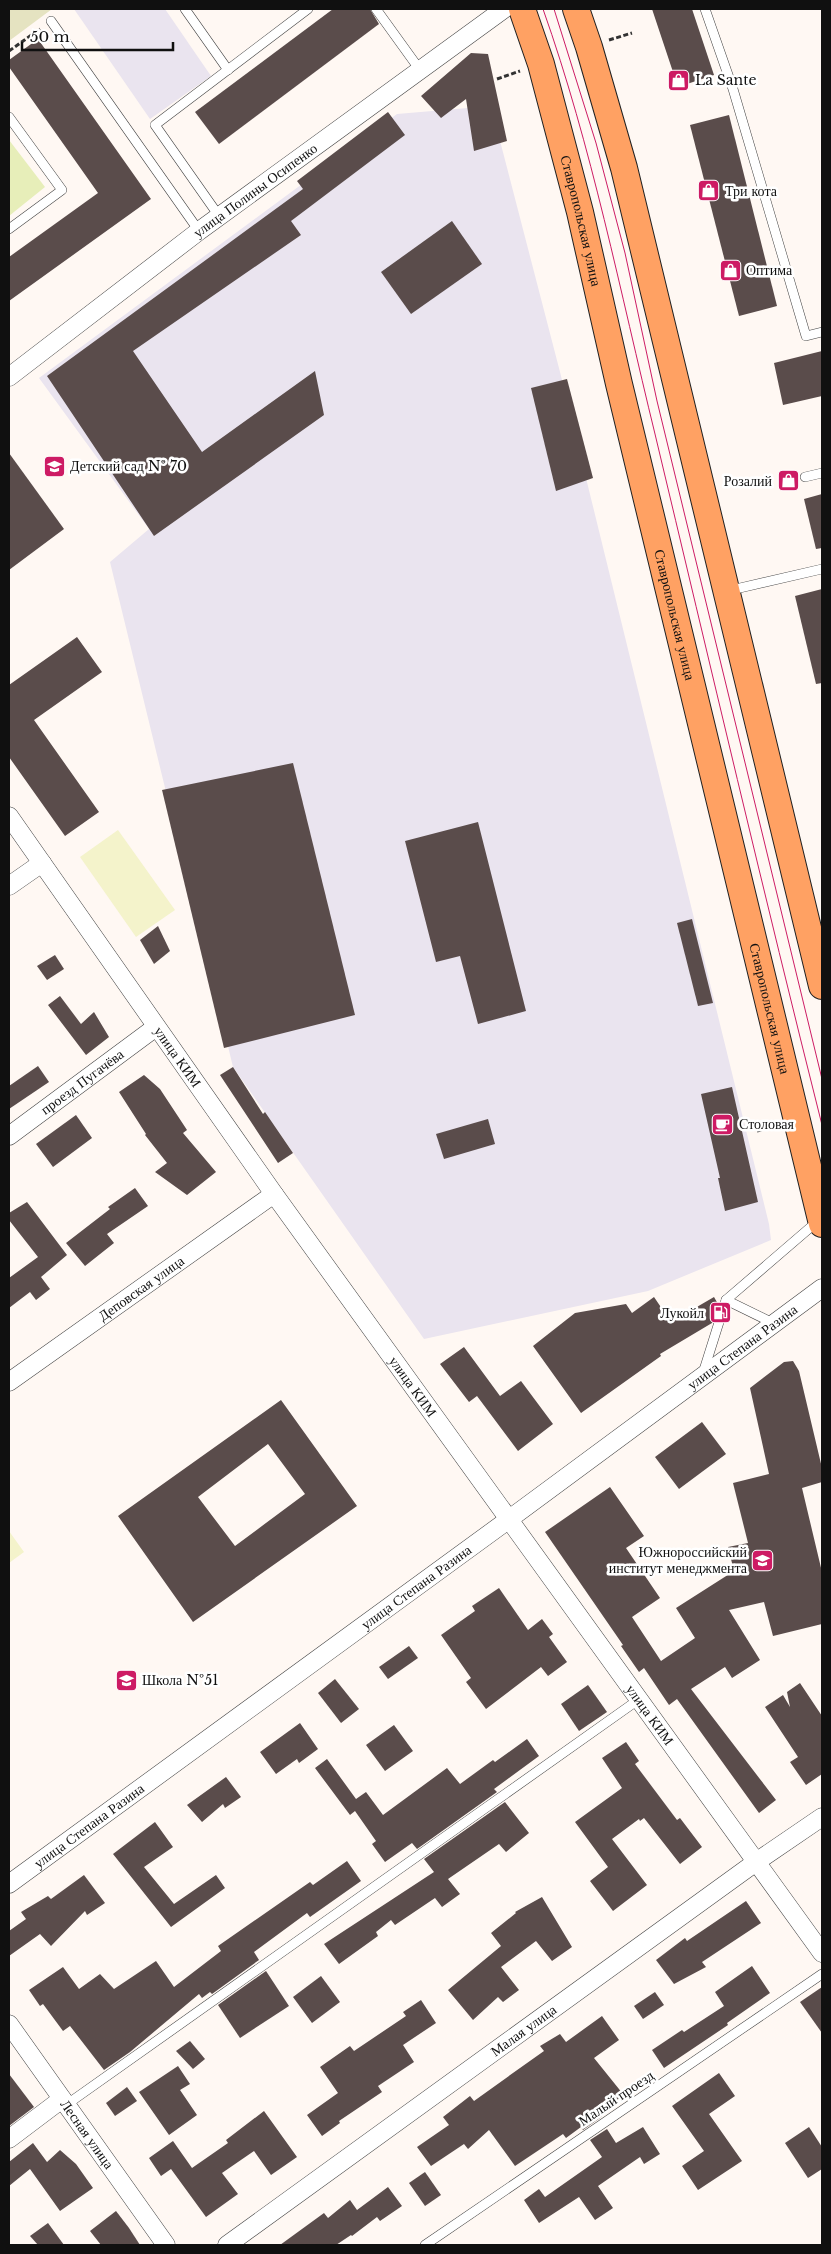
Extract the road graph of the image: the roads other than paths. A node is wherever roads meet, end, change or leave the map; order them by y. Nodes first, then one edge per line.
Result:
1 (185, 9) edge
2 (308, 9) edge
3 (376, 9) edge
4 (504, 9) edge
5 (522, 9) edge
6 (576, 9) edge
7 (705, 9) edge
8 (51, 21) road end
9 (228, 70) junction
10 (420, 70) junction
11 (9, 117) edge
12 (219, 216) junction
13 (9, 229) edge
14 (199, 230) junction
15 (822, 332) edge
16 (9, 377) edge
17 (822, 473) edge
18 (806, 477) dead end
19 (822, 569) edge
20 (726, 591) junction
21 (9, 816) edge
22 (42, 863) junction
23 (9, 886) edge
24 (822, 986) edge
25 (156, 1027) junction
26 (9, 1136) edge
27 (274, 1194) junction
28 (821, 1221) edge
29 (822, 1288) edge
30 (726, 1300) junction
31 (773, 1323) junction
32 (703, 1376) junction
33 (9, 1382) edge
34 (508, 1520) junction
35 (638, 1700) junction
36 (822, 1817) edge
37 (756, 1862) junction
38 (9, 1884) edge
39 (822, 1953) edge
40 (822, 1974) edge
41 (9, 2024) edge
42 (64, 2102) junction
43 (9, 2139) edge
44 (166, 2245) edge
45 (227, 2245) edge
46 (425, 2245) edge

1 - 9 lane
2 - 9 lane
3 - 10 lane
4 - 10 street, улица Полины Осипенко
5 - 28 main road, Ставропольская улица
6 - 20 main road
7 - 15 lane
8 - 14 lane
9 - 12 lane
10 - 12 street, улица Полины Осипенко
11 - 13 lane
12 - 14 street, улица Полины Осипенко
14 - 16 street, улица Полины Осипенко
17 - 18 lane
19 - 20 lane
20 - 24 main road
21 - 22 street, улица КИМ
22 - 23 street
22 - 25 street, улица КИМ
25 - 26 street, проезд Пугачёва
25 - 27 street, улица КИМ
27 - 33 street, Деповская улица
27 - 34 street, улица КИМ
28 - 30 lane
29 - 31 street, улица Степана Разина
30 - 31 lane
30 - 32 lane
31 - 32 street, улица Степана Разина
32 - 34 street, улица Степана Разина
34 - 35 street, улица КИМ
34 - 38 street, улица Степана Разина
35 - 37 street, улица КИМ
35 - 42 lane
36 - 37 street, Малая улица
37 - 39 street, улица КИМ
37 - 45 street, Малая улица
40 - 46 lane, Малый проезд
41 - 42 street, Лесная улица
42 - 43 street
42 - 44 street, Лесная улица

